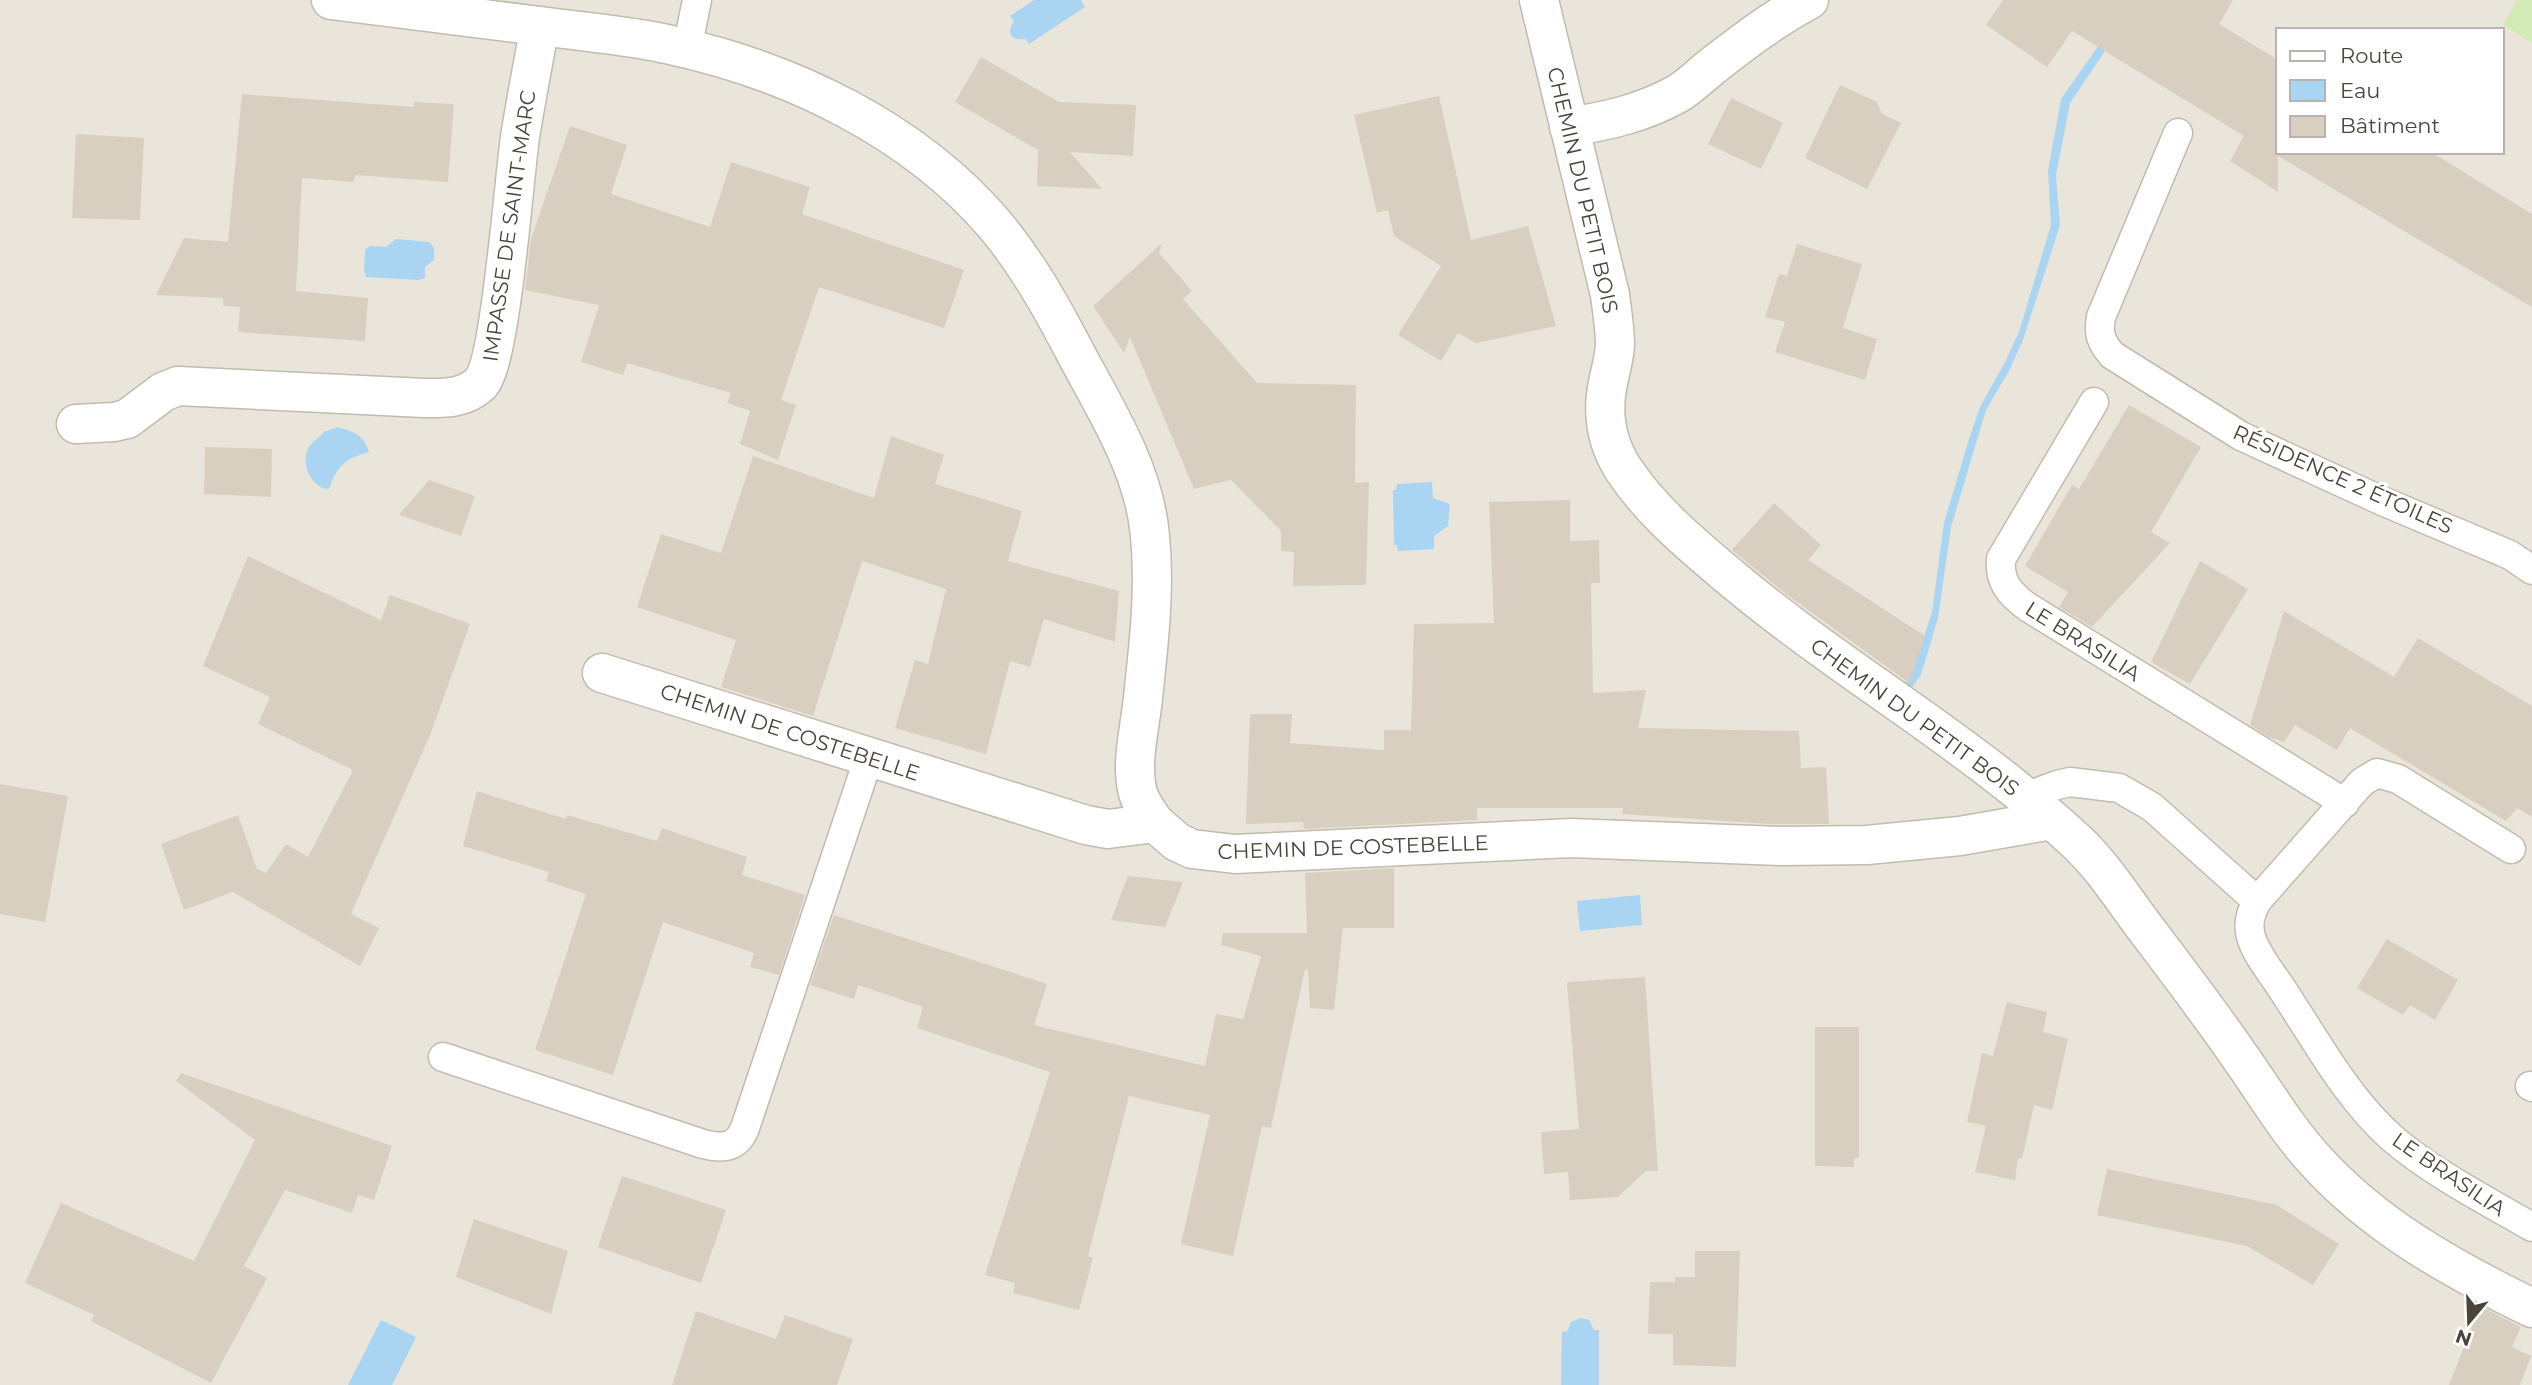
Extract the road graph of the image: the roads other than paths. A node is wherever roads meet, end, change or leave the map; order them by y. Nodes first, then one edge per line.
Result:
1 (331, 0) edge
2 (697, 0) edge
3 (1539, 0) edge
4 (1809, 0) edge
5 (540, 26) junction
6 (687, 49) junction
7 (1569, 127) junction
8 (2178, 133) dead end
9 (2094, 402) dead end
10 (76, 424) dead end
11 (2532, 570) edge
12 (602, 673) dead end
13 (869, 757) junction
14 (2345, 803) junction
15 (2038, 809) junction
16 (1155, 823) junction
17 (2511, 849) dead end
18 (2257, 901) junction
19 (443, 1057) dead end
20 (2532, 1227) edge
21 (2532, 1308) edge

1 - 5 street
2 - 6 lane
3 - 7 street, CHEMIN DU PETIT BOIS
4 - 7 street
5 - 6 street
5 - 10 street, IMPASSE DE SAINT-MARC
6 - 16 street
7 - 15 street, CHEMIN DU PETIT BOIS
8 - 11 lane, RÉSIDENCE 2 ÉTOILES
9 - 14 lane, LE BRASILIA
12 - 13 street, CHEMIN DE COSTEBELLE
13 - 16 street, CHEMIN DE COSTEBELLE
13 - 19 lane
14 - 17 lane
14 - 18 lane
15 - 16 street, CHEMIN DE COSTEBELLE
15 - 18 lane
15 - 21 street, CHEMIN DU PETIT BOIS
18 - 20 lane, LE BRASILIA

